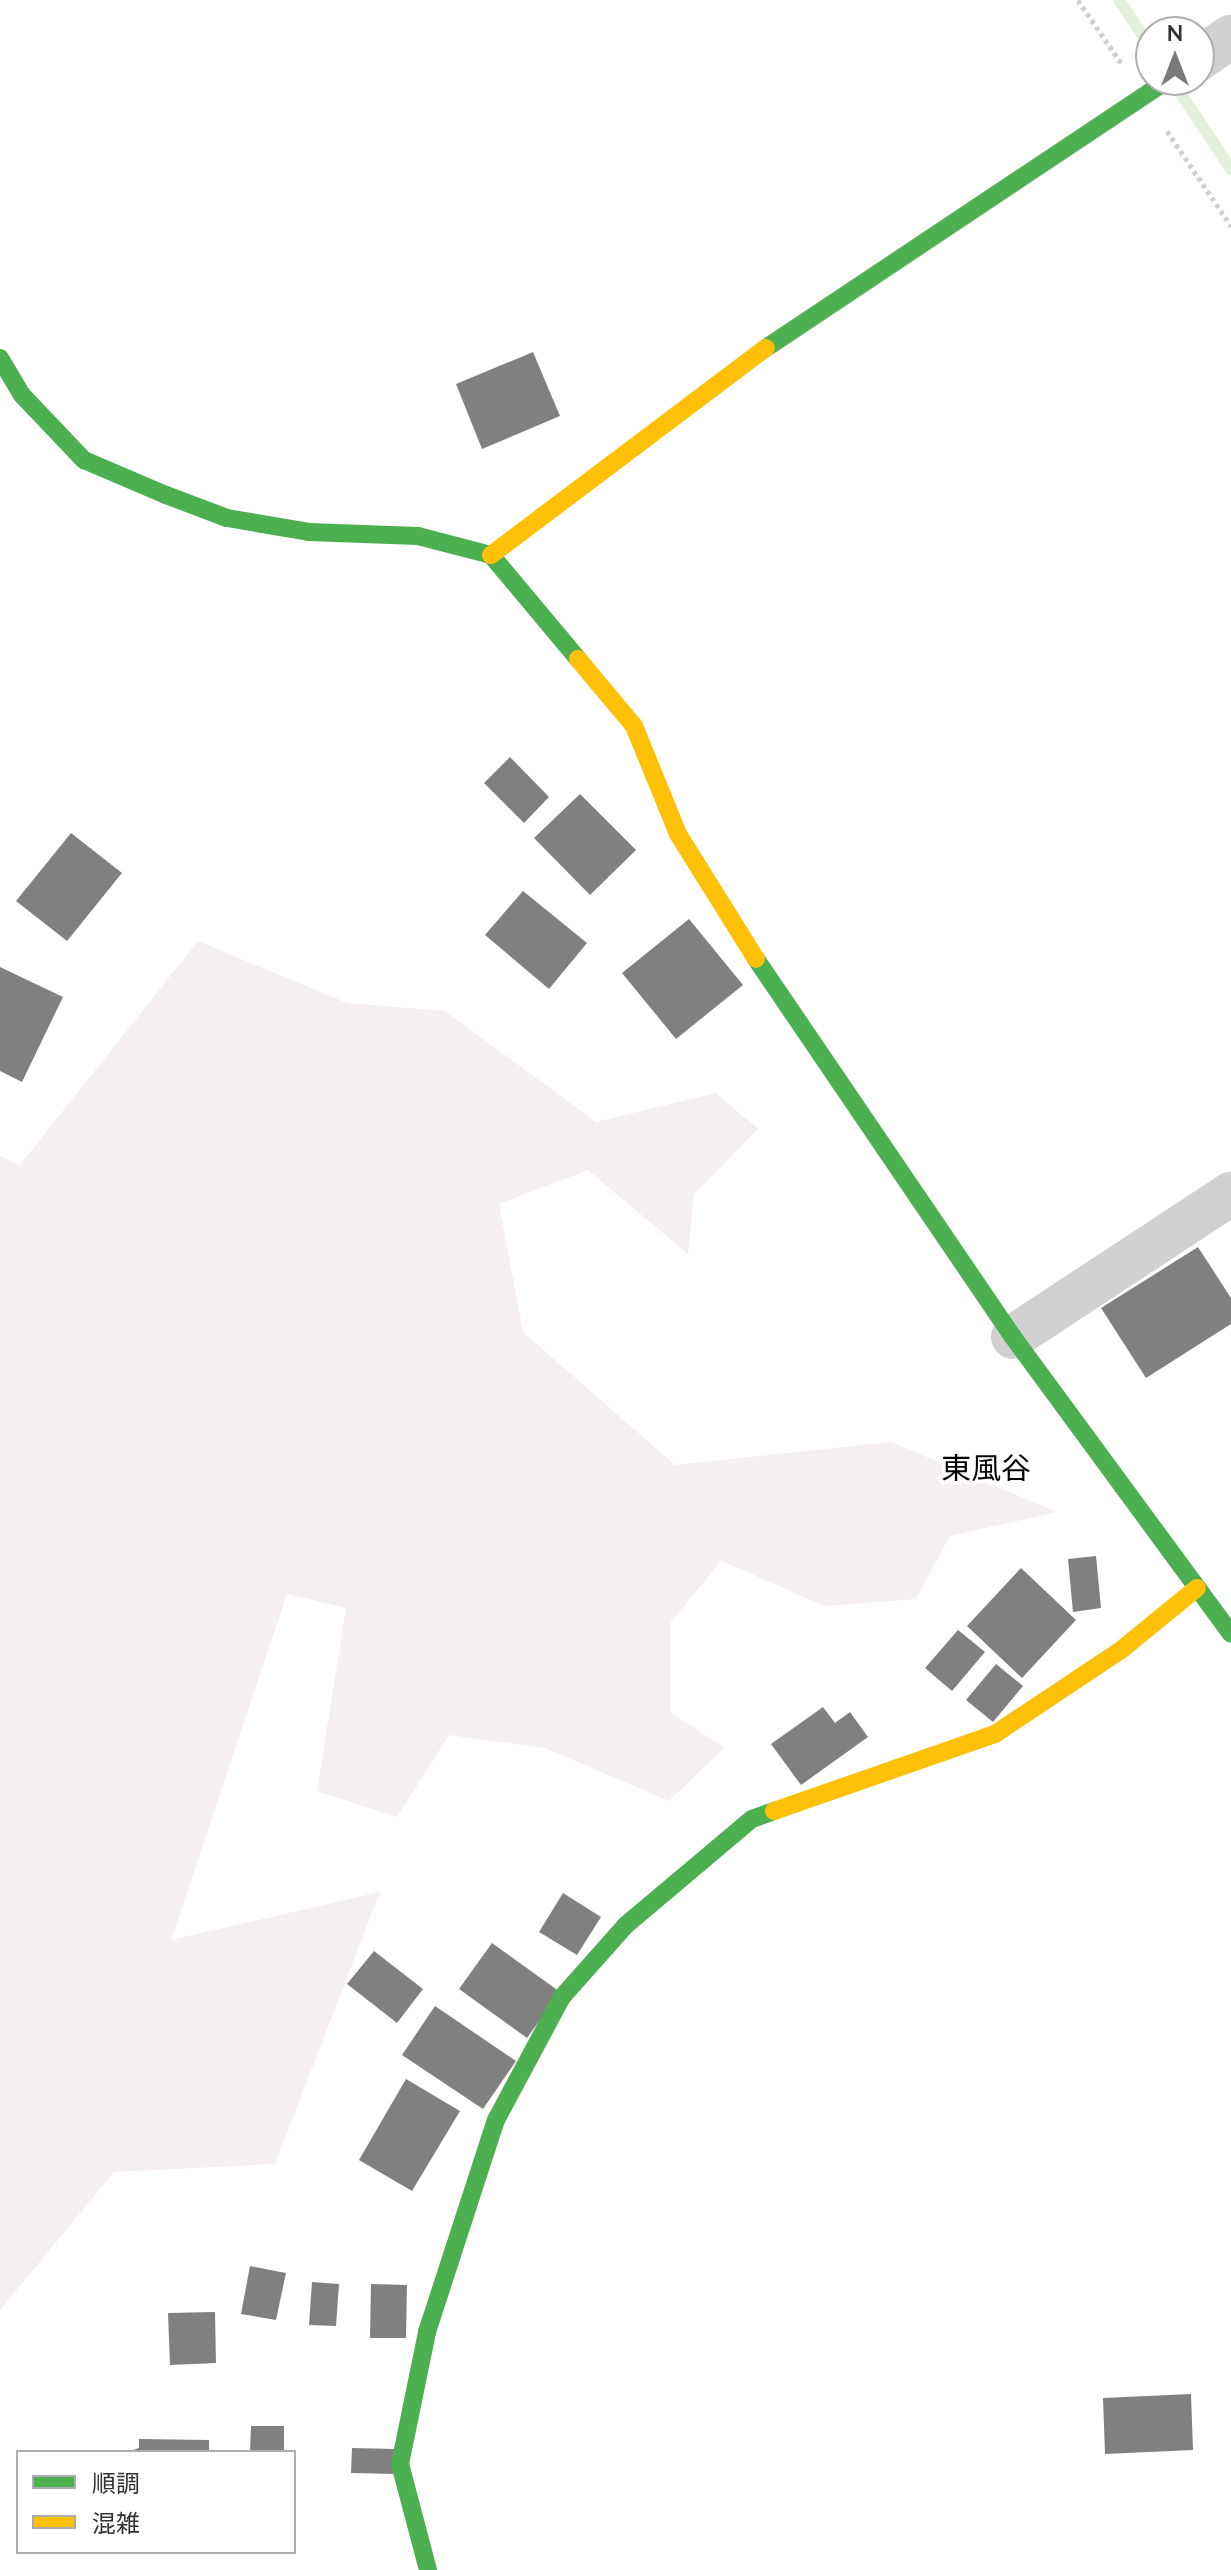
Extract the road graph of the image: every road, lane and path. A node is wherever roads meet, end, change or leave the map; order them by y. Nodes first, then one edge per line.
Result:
1 (1144, 96) edge
2 (0, 358) edge
3 (491, 555) junction
4 (1231, 1194) edge
5 (1013, 1337) junction
6 (1197, 1588) junction
7 (1231, 1634) edge
8 (428, 2570) edge

1 - 3 street
2 - 3 street
3 - 5 street
4 - 5 street
5 - 6 street
6 - 7 street
6 - 8 street

